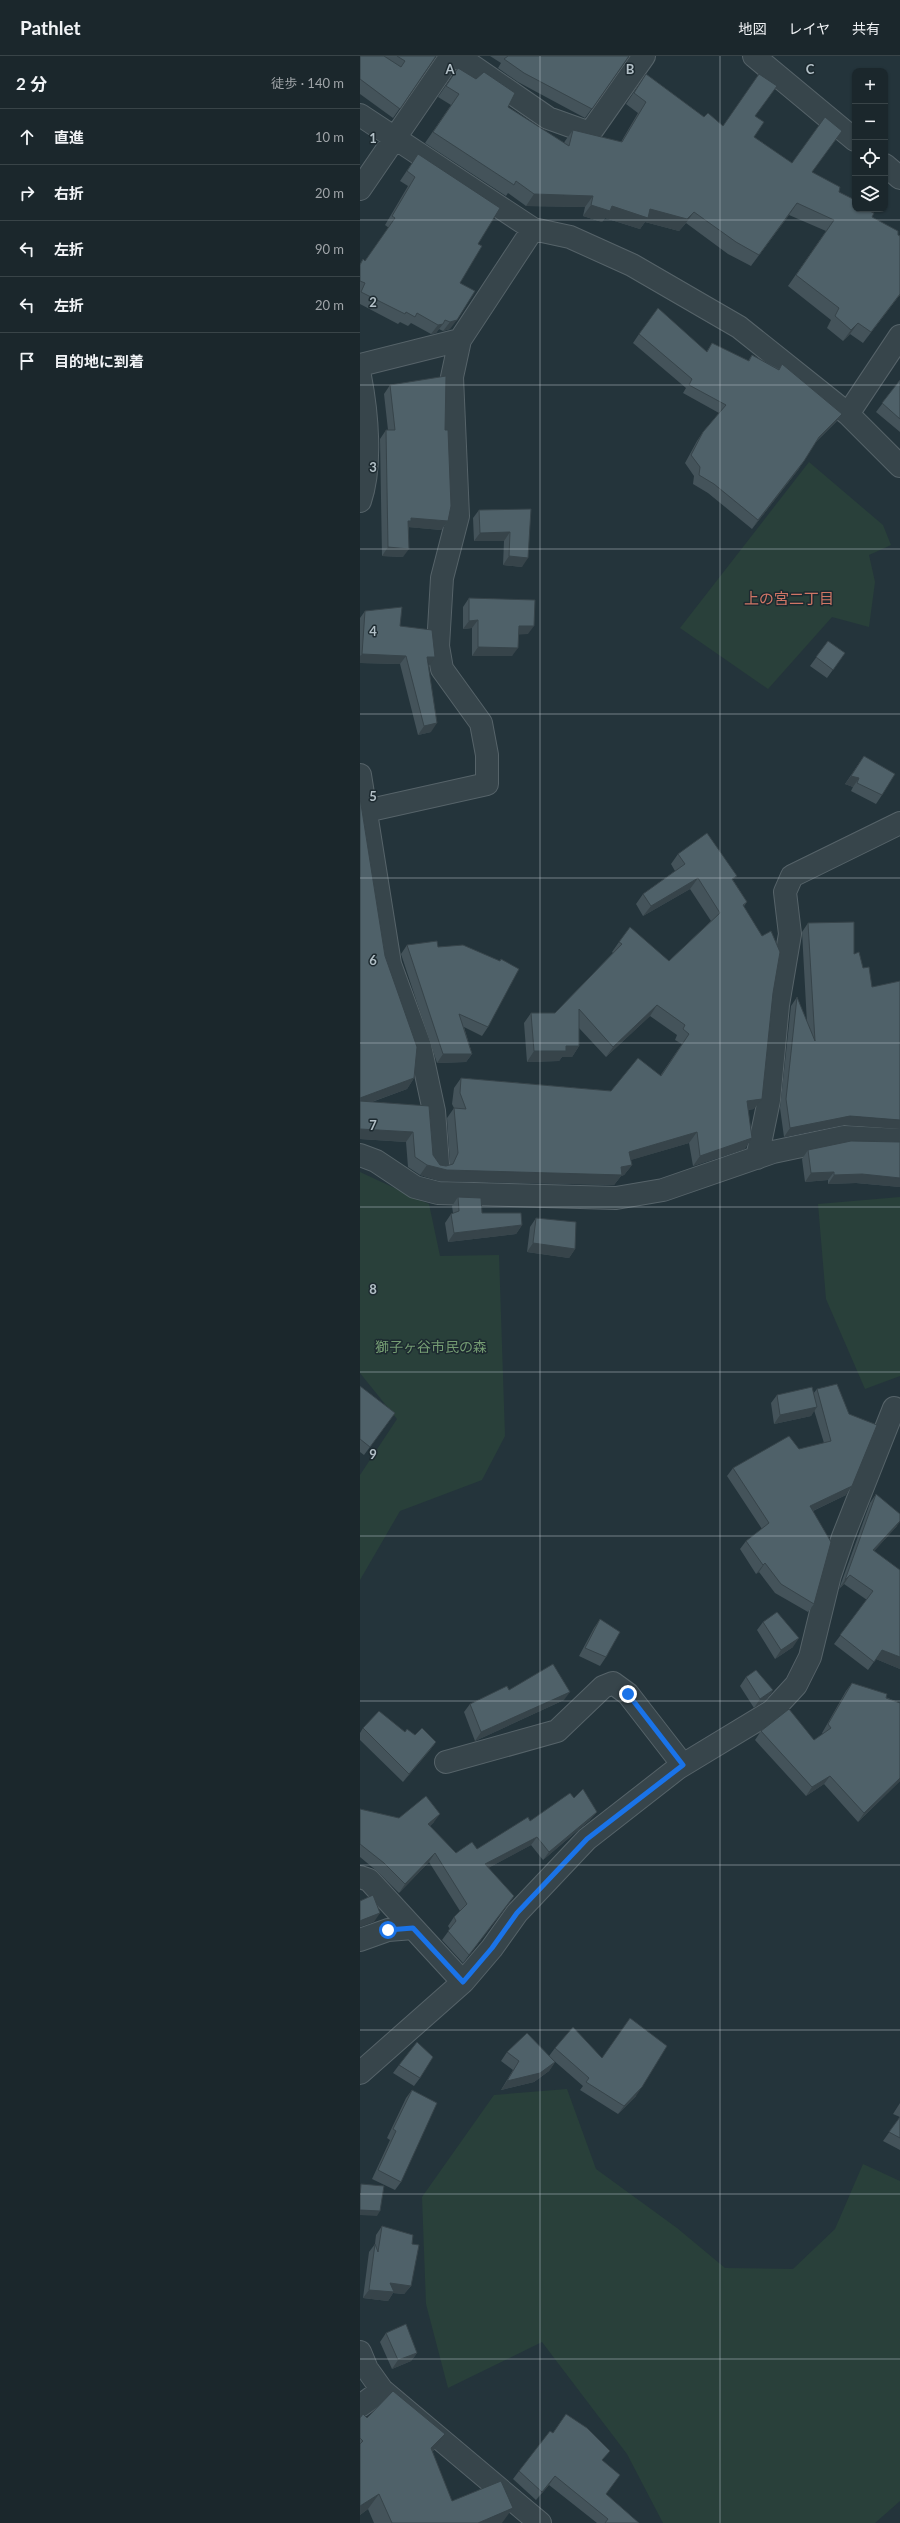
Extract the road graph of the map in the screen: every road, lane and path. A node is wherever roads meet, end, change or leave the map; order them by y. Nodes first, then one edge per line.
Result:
1 (451, 56) edge
2 (458, 56) edge
3 (644, 56) edge
4 (754, 56) edge
5 (360, 115) edge
6 (395, 138) junction
7 (852, 138) edge
8 (888, 168) edge
9 (900, 178) edge
10 (360, 189) edge
11 (533, 229) junction
12 (900, 336) edge
13 (460, 340) junction
14 (360, 365) edge
15 (360, 376) edge
16 (848, 414) junction
17 (900, 466) edge
18 (360, 501) edge
19 (360, 775) edge
20 (366, 811) junction
21 (900, 823) edge
22 (900, 1140) edge
23 (360, 1155) edge
24 (757, 1158) junction
25 (438, 1164) edge
26 (894, 1408) dead end
27 (446, 1762) dead end
28 (683, 1765) junction
29 (360, 1877) edge
30 (413, 1928) junction
31 (360, 1940) edge
32 (463, 1982) junction
33 (360, 2073) edge
34 (360, 2352) edge
35 (382, 2390) junction
36 (360, 2406) edge
37 (540, 2523) edge

1 - 6 street
2 - 3 street
4 - 7 street
5 - 6 street
6 - 10 street
6 - 11 street
8 - 9 street
11 - 13 street
11 - 16 street
12 - 16 street
13 - 14 street
13 - 20 street
15 - 18 street
16 - 17 street
19 - 20 street
20 - 25 street
21 - 24 street
22 - 24 street
23 - 24 street
26 - 28 street
27 - 28 street
28 - 32 street
29 - 30 street
30 - 31 street
30 - 32 street
32 - 33 street
34 - 35 street
35 - 36 street
35 - 37 street

